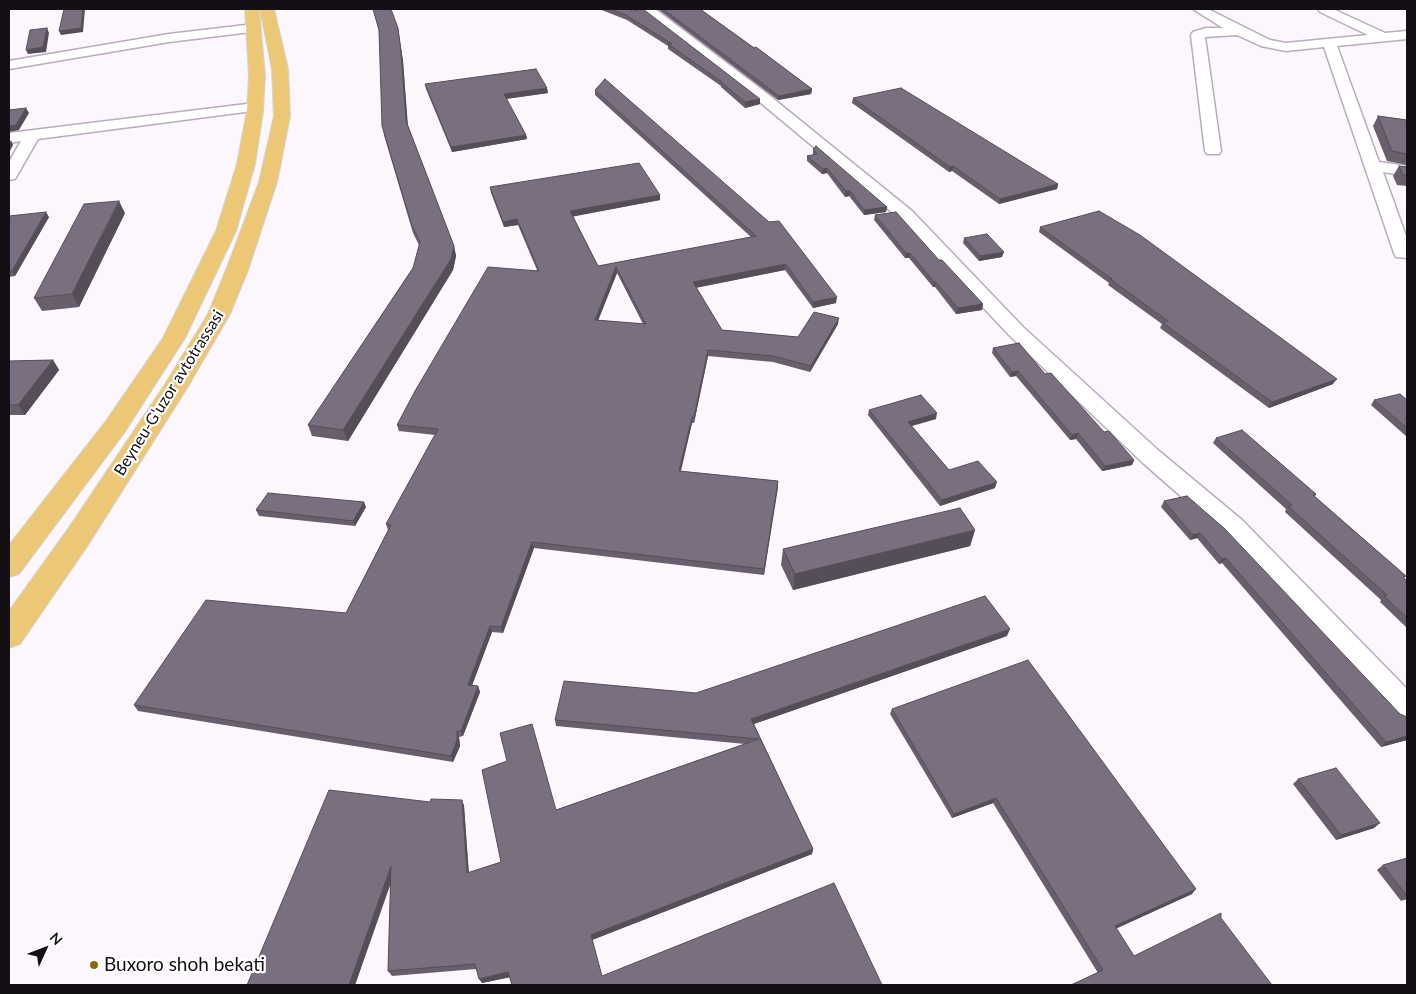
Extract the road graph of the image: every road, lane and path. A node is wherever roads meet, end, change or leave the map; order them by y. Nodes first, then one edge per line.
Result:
1 (267, 9) edge
2 (647, 9) edge
3 (1199, 9) edge
4 (1324, 9) edge
5 (253, 18) edge
6 (1239, 31) junction
7 (1407, 35) edge
8 (1383, 37) junction
9 (1329, 44) junction
10 (9, 65) edge
11 (255, 109) junction
12 (282, 109) junction
13 (32, 136) junction
14 (9, 138) edge
15 (1213, 151) dead end
16 (1373, 166) junction
17 (1407, 171) edge
18 (9, 175) edge
19 (1403, 252) dead end
20 (9, 566) edge
21 (9, 635) edge
22 (1407, 709) edge

1 - 12 highway, Beyneu-G'uzor avtotrassasi
2 - 22 street
3 - 6 street
4 - 8 street
5 - 10 street
5 - 11 highway, Beyneu-G'uzor avtotrassasi
6 - 9 street
6 - 15 street
7 - 8 street
8 - 9 street
9 - 16 street
11 - 12 highway
11 - 13 street
11 - 20 highway, Beyneu-G'uzor avtotrassasi
12 - 21 highway, Beyneu-G'uzor avtotrassasi
13 - 14 street
13 - 18 street
16 - 17 street
16 - 19 street

